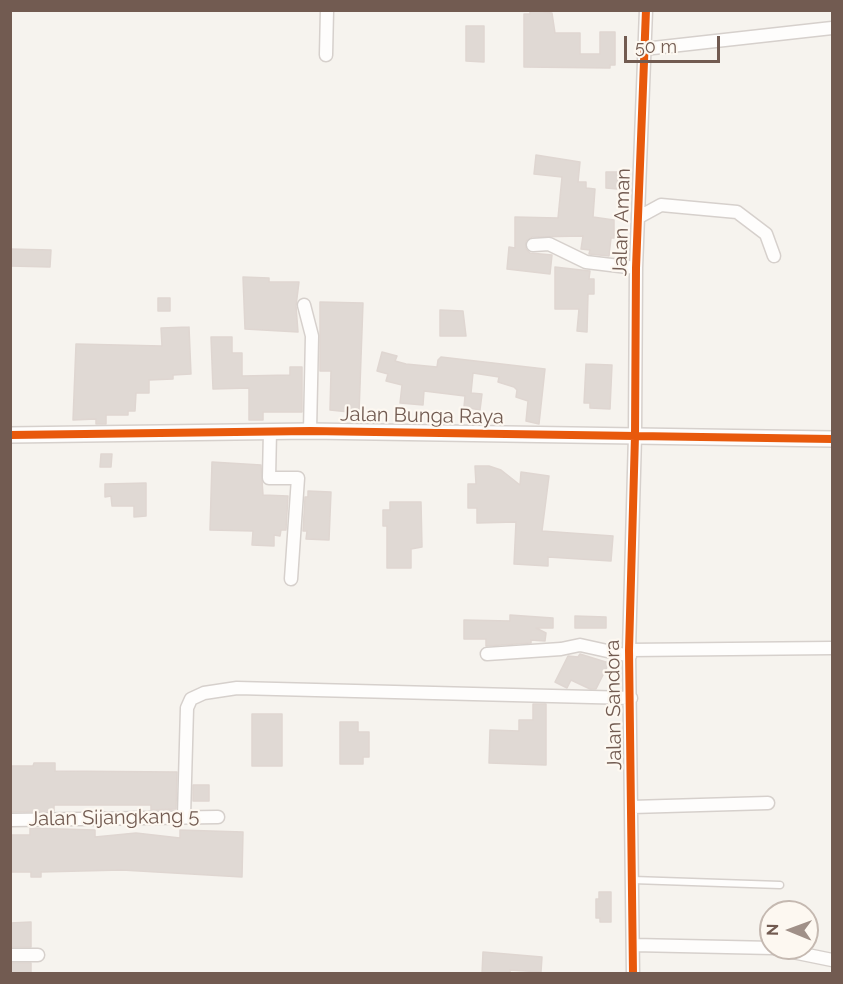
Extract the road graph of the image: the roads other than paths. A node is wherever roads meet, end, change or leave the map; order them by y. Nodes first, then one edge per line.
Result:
1 (327, 10) edge
2 (646, 10) edge
3 (832, 28) edge
4 (644, 49) junction
5 (326, 55) dead end
6 (639, 217) junction
7 (533, 245) dead end
8 (774, 256) dead end
9 (636, 268) junction
10 (304, 305) dead end
11 (270, 431) junction
12 (310, 431) junction
13 (10, 435) edge
14 (635, 436) junction
15 (832, 439) edge
16 (291, 579) dead end
17 (832, 648) edge
18 (630, 653) junction
19 (487, 654) dead end
20 (631, 698) junction
21 (768, 803) dead end
22 (632, 807) junction
23 (184, 816) junction
24 (218, 817) dead end
25 (10, 820) edge
26 (633, 880) junction
27 (780, 885) dead end
28 (634, 945) junction
29 (10, 955) edge
30 (38, 955) dead end
31 (832, 960) edge
32 (633, 974) edge

1 - 5 street
2 - 4 street, Jalan Aman
3 - 4 street
4 - 6 street, Jalan Aman
6 - 8 street
6 - 9 street, Jalan Aman
7 - 9 street
9 - 14 street, Jalan Aman
10 - 12 street
11 - 12 street, Jalan Bunga Raya
11 - 13 street, Jalan Bunga Raya
11 - 16 street
12 - 14 street, Jalan Bunga Raya
14 - 15 street, Jalan Bunga Raya
14 - 18 street, Jalan Sandora
17 - 18 street
18 - 19 street
18 - 20 street, Jalan Sandora
20 - 22 street, Jalan Sandora
20 - 23 street
21 - 22 street
22 - 26 street, Jalan Sandora
23 - 24 street, Jalan Sijangkang 5
23 - 25 street, Jalan Sijangkang 5
26 - 27 lane
26 - 28 street, Jalan Sandora
28 - 31 street
28 - 32 street, Jalan Sandora
29 - 30 street

